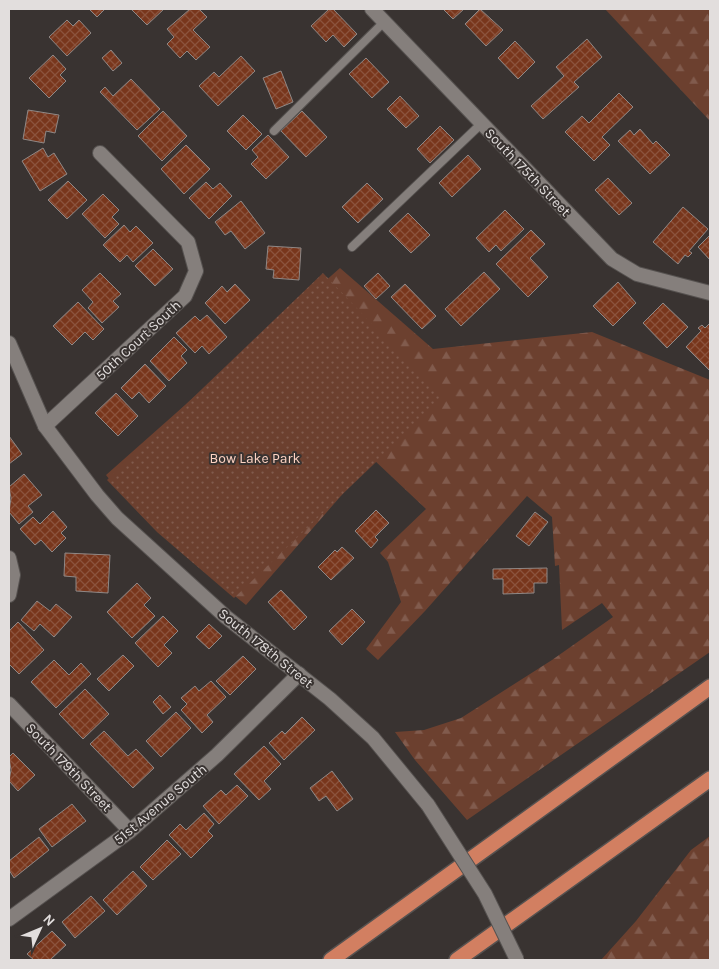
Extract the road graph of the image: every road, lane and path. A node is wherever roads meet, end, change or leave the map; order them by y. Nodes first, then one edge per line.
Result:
1 (372, 9) edge
2 (384, 22) junction
3 (481, 124) junction
4 (274, 131) dead end
5 (100, 154) dead end
6 (352, 247) dead end
7 (710, 293) edge
8 (9, 342) edge
9 (45, 426) junction
10 (9, 558) edge
11 (9, 596) edge
12 (299, 674) junction
13 (710, 687) edge
14 (9, 704) edge
15 (710, 779) edge
16 (130, 831) junction
17 (9, 919) edge
18 (330, 960) edge
19 (457, 960) edge
20 (517, 960) edge

1 - 2 street, South 175th Street
2 - 3 street, South 175th Street
2 - 4 lane
3 - 6 lane
3 - 7 street, South 175th Street
5 - 9 street, 50th Court South
8 - 9 street, South 178th Street
9 - 12 street, South 178th Street
10 - 11 street
12 - 16 street, 51st Avenue South
12 - 20 street, South 178th Street, bridge
13 - 18 highway
14 - 16 street, South 179th Street
15 - 19 highway
16 - 17 street, 51st Avenue South

